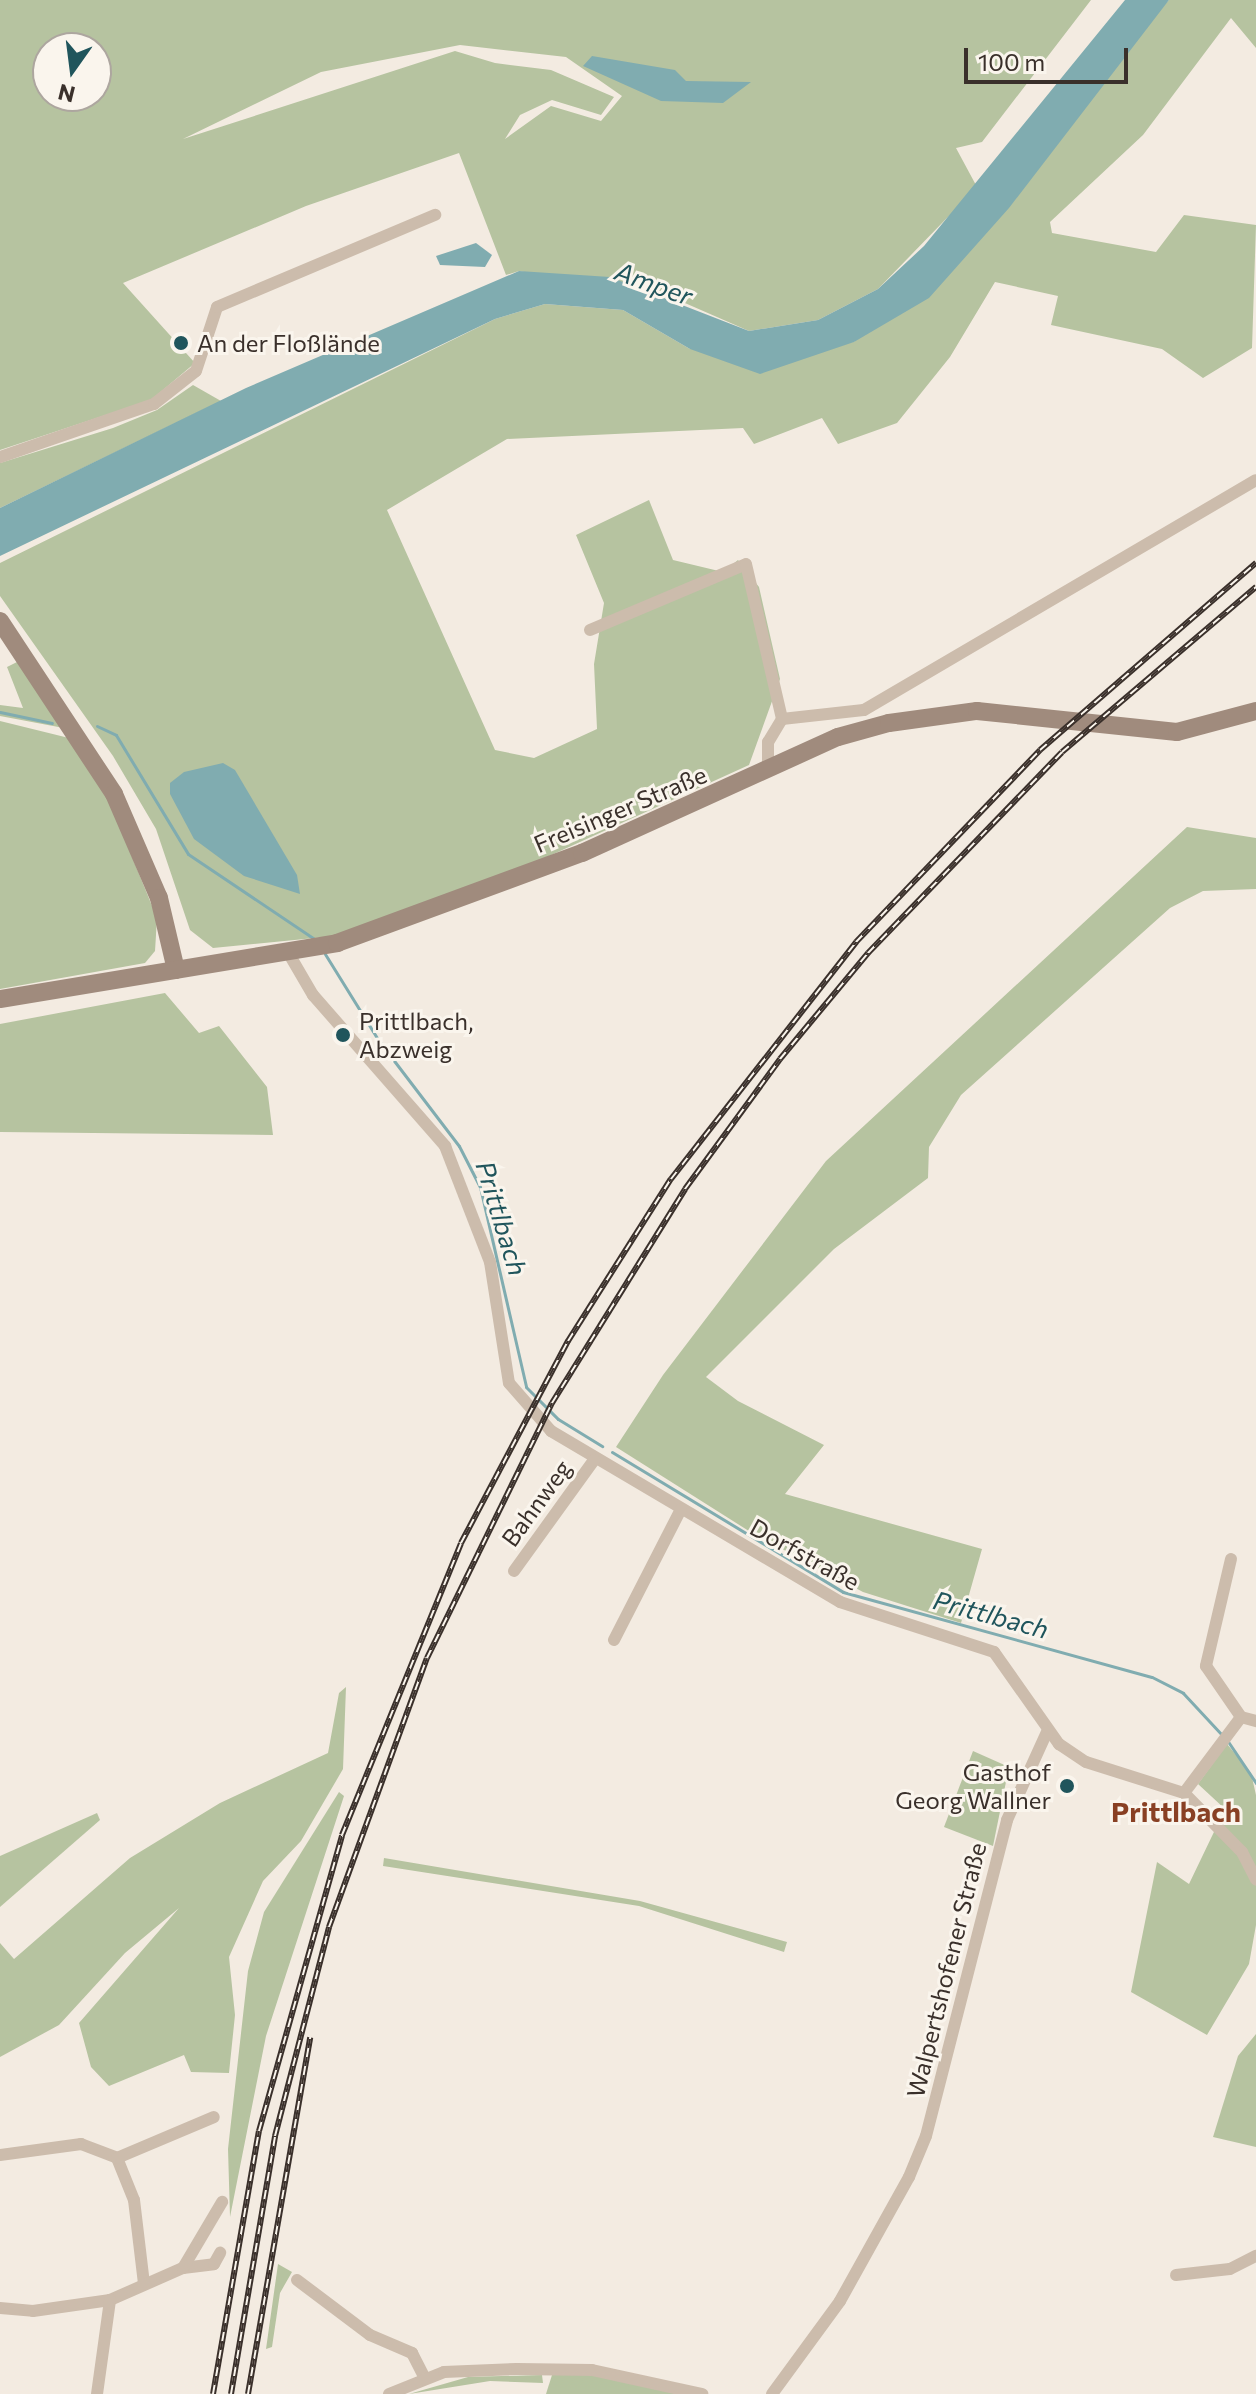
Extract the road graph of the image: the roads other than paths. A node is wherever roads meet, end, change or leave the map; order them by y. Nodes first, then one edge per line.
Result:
1 (435, 215) dead end
2 (0, 457) edge
3 (1256, 480) edge
4 (0, 621) edge
5 (590, 630) dead end
6 (1256, 711) edge
7 (782, 719) junction
8 (768, 770) junction
9 (289, 954) junction
10 (176, 970) junction
11 (0, 999) edge
12 (588, 1457) junction
13 (681, 1509) junction
14 (1231, 1559) dead end
15 (514, 1571) dead end
16 (614, 1640) dead end
17 (1241, 1717) junction
18 (1256, 1721) edge
19 (1047, 1732) junction
20 (1184, 1793) junction
21 (1256, 1880) edge
22 (214, 2117) dead end
23 (0, 2155) edge
24 (117, 2158) junction
25 (222, 2202) dead end
26 (220, 2253) dead end
27 (1256, 2256) edge
28 (183, 2268) junction
29 (1176, 2275) dead end
30 (297, 2280) dead end
31 (144, 2284) junction
32 (110, 2300) junction
33 (0, 2308) edge
34 (424, 2377) junction
35 (97, 2394) edge
36 (389, 2394) edge
37 (702, 2394) edge
38 (772, 2394) edge

1 - 2 street
3 - 7 street
4 - 10 main road
5 - 7 street
6 - 8 main road, Freisinger Straße
7 - 8 street
8 - 9 main road, Freisinger Straße
9 - 10 main road, Freisinger Straße
9 - 12 street, Dorfstraße
10 - 11 main road, Freisinger Straße
12 - 13 street, Dorfstraße
12 - 15 street, Bahnweg
13 - 16 street
13 - 19 street, Dorfstraße
14 - 17 street
17 - 18 street
17 - 20 street
19 - 20 street, Dorfstraße
19 - 38 street, Walpertshofener Straße
20 - 21 street, Dorfstraße
22 - 24 street
23 - 24 street
24 - 31 street
25 - 28 street
26 - 28 street
27 - 29 street
28 - 31 street
30 - 34 street
31 - 32 street
32 - 33 street
32 - 35 street
34 - 36 street
34 - 37 street

